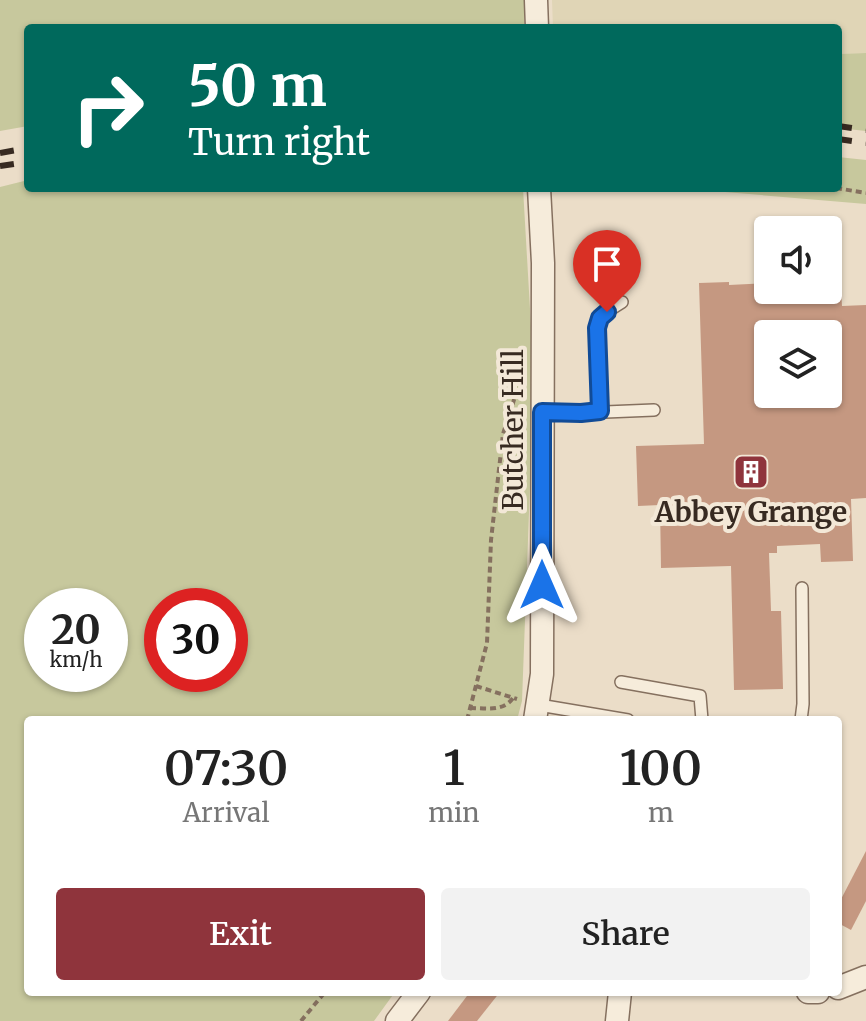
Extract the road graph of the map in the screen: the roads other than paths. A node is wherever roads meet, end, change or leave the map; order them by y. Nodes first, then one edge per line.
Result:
1 (536, 0) edge
2 (537, 24) edge
3 (539, 192) edge
4 (622, 302) dead end
5 (654, 410) dead end
6 (600, 411) junction
7 (542, 412) junction
8 (802, 588) dead end
9 (621, 682) dead end
10 (537, 712) edge
11 (582, 716) edge
12 (702, 716) edge
13 (802, 716) edge
14 (866, 977) edge
15 (842, 986) edge
16 (416, 996) edge
17 (620, 996) edge
18 (397, 1021) edge
19 (617, 1021) edge

1 - 2 street
3 - 7 street, Butcher Hill
4 - 6 lane
5 - 6 lane
6 - 7 lane
7 - 10 street, Butcher Hill
8 - 13 lane
9 - 12 lane
10 - 11 lane
14 - 15 street
16 - 18 street
17 - 19 street

